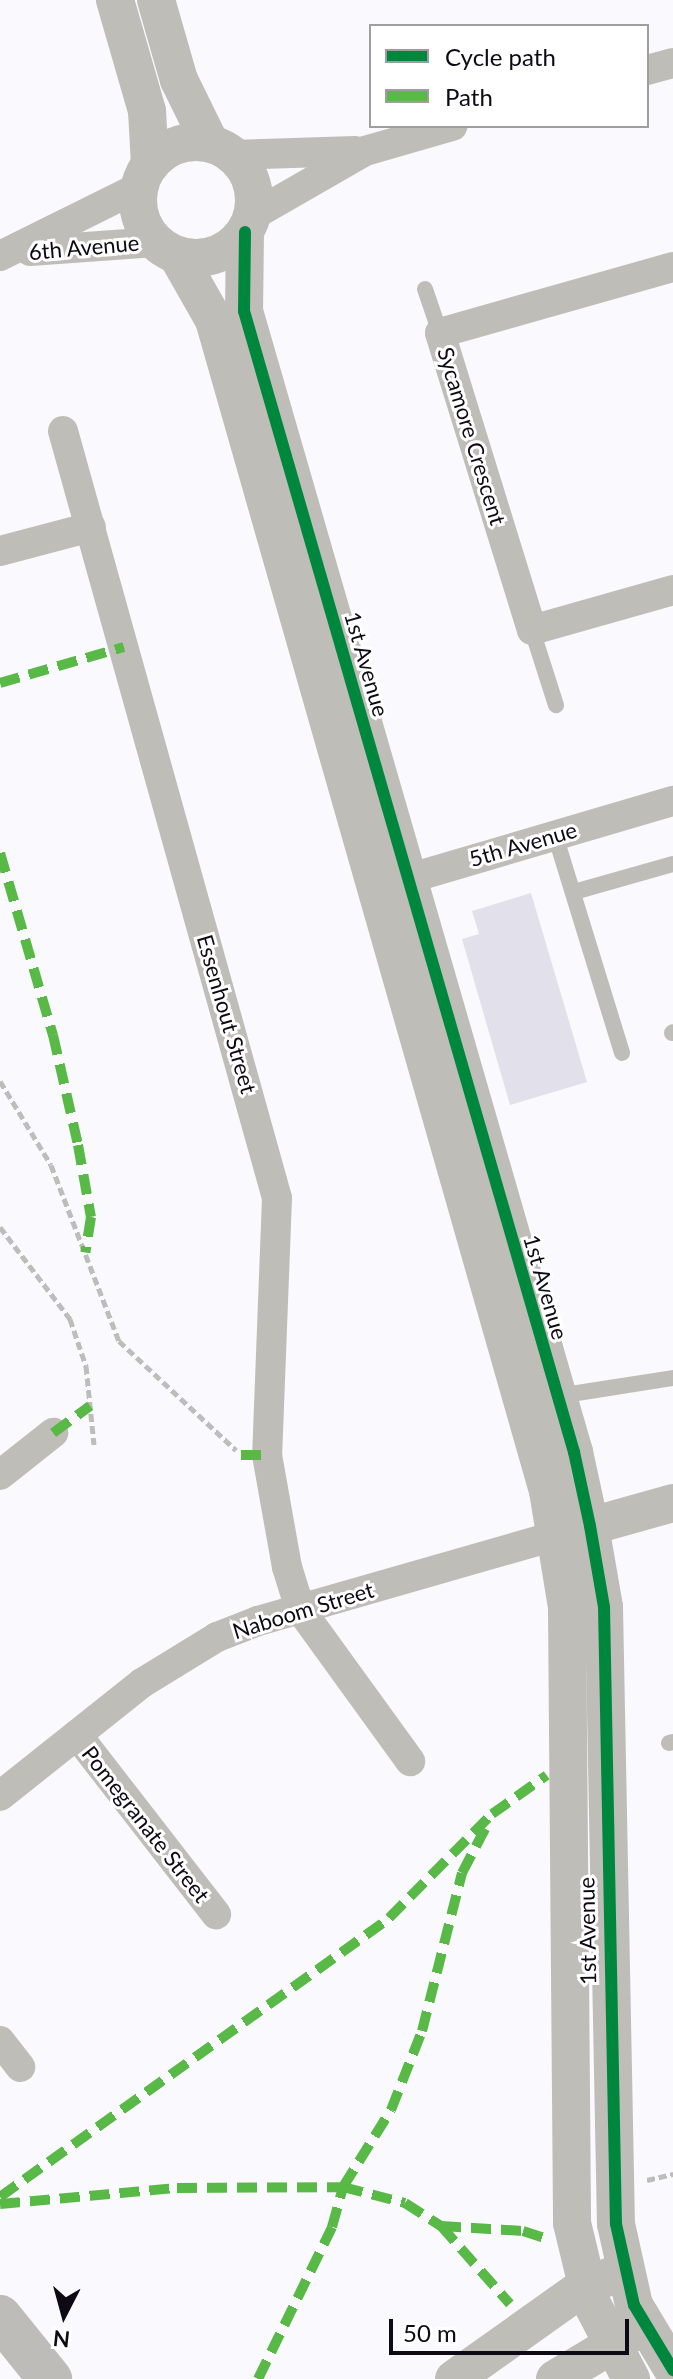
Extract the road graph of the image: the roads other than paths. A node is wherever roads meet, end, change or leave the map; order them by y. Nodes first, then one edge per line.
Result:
1 (115, 0) edge
2 (156, 0) edge
3 (673, 63) edge
4 (649, 69) edge
5 (445, 128) edge
6 (222, 149) junction
7 (365, 151) junction
8 (144, 176) junction
9 (249, 224) junction
10 (167, 248) junction
11 (6, 255) edge
12 (673, 267) edge
13 (425, 289) dead end
14 (440, 333) junction
15 (63, 431) dead end
16 (91, 527) junction
17 (0, 551) edge
18 (673, 590) edge
19 (532, 630) junction
20 (556, 705) dead end
21 (673, 801) edge
22 (555, 835) junction
23 (673, 864) edge
24 (391, 884) junction
25 (574, 892) junction
26 (622, 1053) dead end
27 (673, 1378) edge
28 (557, 1396) junction
29 (53, 1433) dead end
30 (0, 1475) edge
31 (673, 1503) edge
32 (573, 1531) junction
33 (300, 1609) junction
34 (77, 1735) junction
35 (410, 1761) dead end
36 (0, 1796) edge
37 (216, 1914) dead end
38 (0, 2041) edge
39 (20, 2067) dead end
40 (623, 2271) junction
41 (585, 2286) junction
42 (0, 2317) edge
43 (644, 2326) junction
44 (610, 2345) junction
45 (673, 2370) edge
46 (50, 2379) edge
47 (454, 2379) edge
48 (555, 2379) edge
49 (631, 2379) edge

1 - 8 street
2 - 6 street
3 - 4 street
5 - 7 street
6 - 7 street
6 - 8 street
6 - 9 street
7 - 9 street
8 - 10 street
8 - 11 street, 6th Avenue
9 - 10 street
9 - 24 street, 1st Avenue
10 - 11 street, 6th Avenue
10 - 24 street, 1st Avenue
12 - 14 street, Sycamore Crescent
13 - 14 lane
14 - 19 street, Sycamore Crescent
15 - 16 street, Essenhout Street
16 - 17 street
16 - 33 street, Essenhout Street
18 - 19 street
19 - 20 lane
21 - 22 street, 5th Avenue
22 - 24 street, 5th Avenue
22 - 25 lane
23 - 25 lane
24 - 28 street, 1st Avenue
24 - 32 street, 1st Avenue
25 - 26 lane
27 - 28 lane
28 - 32 street, 1st Avenue
29 - 30 street
31 - 32 street
32 - 33 street, Naboom Street
32 - 40 street, 1st Avenue
32 - 41 street, 1st Avenue
33 - 34 street, Naboom Street
33 - 35 street
34 - 36 street, Naboom Street
34 - 37 street, Pomegranate Street
38 - 39 street
40 - 41 street
40 - 43 street, 1st Avenue
41 - 44 street, 1st Avenue
41 - 47 street
42 - 46 main road
43 - 44 street
43 - 45 street, 1st Avenue
44 - 48 street
44 - 49 street, 1st Avenue

